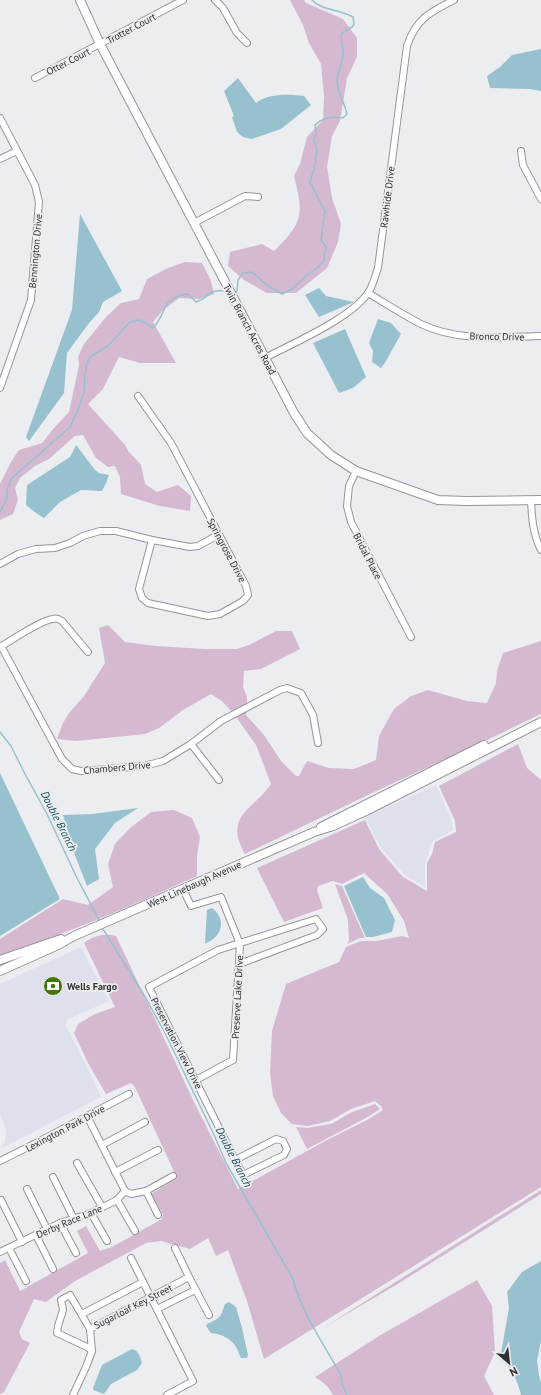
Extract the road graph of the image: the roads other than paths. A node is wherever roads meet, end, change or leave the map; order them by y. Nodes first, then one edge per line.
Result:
1 (80, 0) edge
2 (183, 0) edge
3 (215, 0) edge
4 (454, 0) edge
5 (443, 3) edge
6 (247, 43) dead end
7 (100, 44) junction
8 (35, 78) dead end
9 (0, 118) edge
10 (17, 151) junction
11 (521, 151) dead end
12 (0, 159) edge
13 (258, 197) dead end
14 (541, 199) edge
15 (194, 223) junction
16 (368, 293) junction
17 (541, 336) edge
18 (264, 358) junction
19 (0, 388) edge
20 (138, 396) dead end
21 (356, 471) junction
22 (541, 500) edge
23 (531, 501) junction
24 (218, 535) junction
25 (152, 540) junction
26 (541, 550) edge
27 (0, 564) edge
28 (411, 638) dead end
29 (0, 646) edge
30 (88, 652) dead end
31 (541, 717) edge
32 (541, 722) edge
33 (318, 743) dead end
34 (191, 744) junction
35 (219, 780) dead end
36 (417, 782) junction
37 (183, 889) junction
38 (74, 936) junction
39 (240, 944) junction
40 (0, 960) edge
41 (239, 964) junction
42 (0, 971) edge
43 (196, 1080) junction
44 (129, 1094) dead end
45 (87, 1116) junction
46 (145, 1122) dead end
47 (102, 1145) junction
48 (158, 1150) dead end
49 (235, 1160) junction
50 (0, 1161) edge
51 (77, 1163) dead end
52 (115, 1172) junction
53 (173, 1176) dead end
54 (53, 1177) dead end
55 (26, 1189) dead end
56 (125, 1191) junction
57 (146, 1191) junction
58 (1, 1200) edge
59 (117, 1200) junction
60 (102, 1207) junction
61 (91, 1213) junction
62 (158, 1215) dead end
63 (74, 1219) junction
64 (60, 1223) junction
65 (48, 1229) junction
66 (135, 1231) dead end
67 (36, 1234) junction
68 (107, 1241) dead end
69 (22, 1242) junction
70 (9, 1248) junction
71 (175, 1248) dead end
72 (0, 1252) edge
73 (76, 1253) dead end
74 (131, 1258) dead end
75 (53, 1269) dead end
76 (189, 1277) junction
77 (26, 1281) dead end
78 (143, 1282) junction
79 (195, 1290) junction
80 (151, 1297) junction
81 (157, 1309) junction
82 (82, 1314) junction
83 (209, 1315) dead end
84 (90, 1329) junction
85 (92, 1351) junction
86 (74, 1395) edge
87 (167, 1395) edge

1 - 7 main road, Twin Branch Acres Road
2 - 7 street, Trotter Court
3 - 6 street
4 - 5 street, Rawhide Drive
5 - 16 street, Rawhide Drive
7 - 8 street, Otter Court
7 - 15 main road, Twin Branch Acres Road
9 - 10 street, Bennington Drive
10 - 12 street
10 - 19 street, Bennington Drive
11 - 14 street
13 - 15 street
15 - 18 main road, Twin Branch Acres Road
16 - 17 street, Bronco Drive
16 - 18 street, Rawhide Drive
18 - 21 main road, Twin Branch Acres Road
20 - 24 street, Springrose Drive
21 - 23 main road, Twin Branch Acres Road
21 - 28 street, Bridal Place
22 - 23 main road, Twin Branch Acres Road
23 - 26 street
24 - 25 street
24 - 25 street, Springrose Drive
25 - 27 street
29 - 30 street
29 - 34 street, Chambers Drive
31 - 36 main road, West Linebaugh Avenue
32 - 36 main road, West Linebaugh Avenue
33 - 34 street, Chambers Drive
34 - 35 street
36 - 37 main road, West Linebaugh Avenue
37 - 38 main road, West Linebaugh Avenue
37 - 39 street, Preserve Lake Drive
38 - 40 main road, West Linebaugh Avenue
38 - 42 main road, West Linebaugh Avenue
39 - 41 street, Preserve Lake Drive
39 - 41 street, Preservation View Drive
39 - 43 street, Preservation View Drive
41 - 43 street, Preserve Lake Drive
43 - 49 street, Preservation View Drive
44 - 45 street, Lexington Park Drive
45 - 47 street
45 - 50 street, Lexington Park Drive
46 - 47 street
47 - 52 street
48 - 52 street
49 - 49 street, Preservation View Drive
51 - 60 street
52 - 56 street
53 - 57 street
54 - 63 street
55 - 65 street
56 - 57 street
56 - 59 street
57 - 62 street
58 - 69 street
59 - 60 street, Derby Race Lane
59 - 66 street
60 - 61 street, Derby Race Lane
61 - 63 street, Derby Race Lane
61 - 68 street
63 - 64 street, Derby Race Lane
64 - 65 street, Derby Race Lane
64 - 73 street
65 - 67 street, Derby Race Lane
67 - 69 street, Derby Race Lane
67 - 75 street
69 - 70 street, Derby Race Lane
70 - 72 street, Derby Race Lane
70 - 77 street
71 - 76 street
74 - 78 street
76 - 79 street
76 - 80 street, Sugarloaf Key Street
78 - 80 street
78 - 82 street
79 - 81 street
79 - 83 street
80 - 81 street
80 - 84 street, Sugarloaf Key Street
81 - 87 street
82 - 84 street
82 - 85 street
84 - 85 street, Sugarloaf Key Street
85 - 86 street, Sugarloaf Key Street

